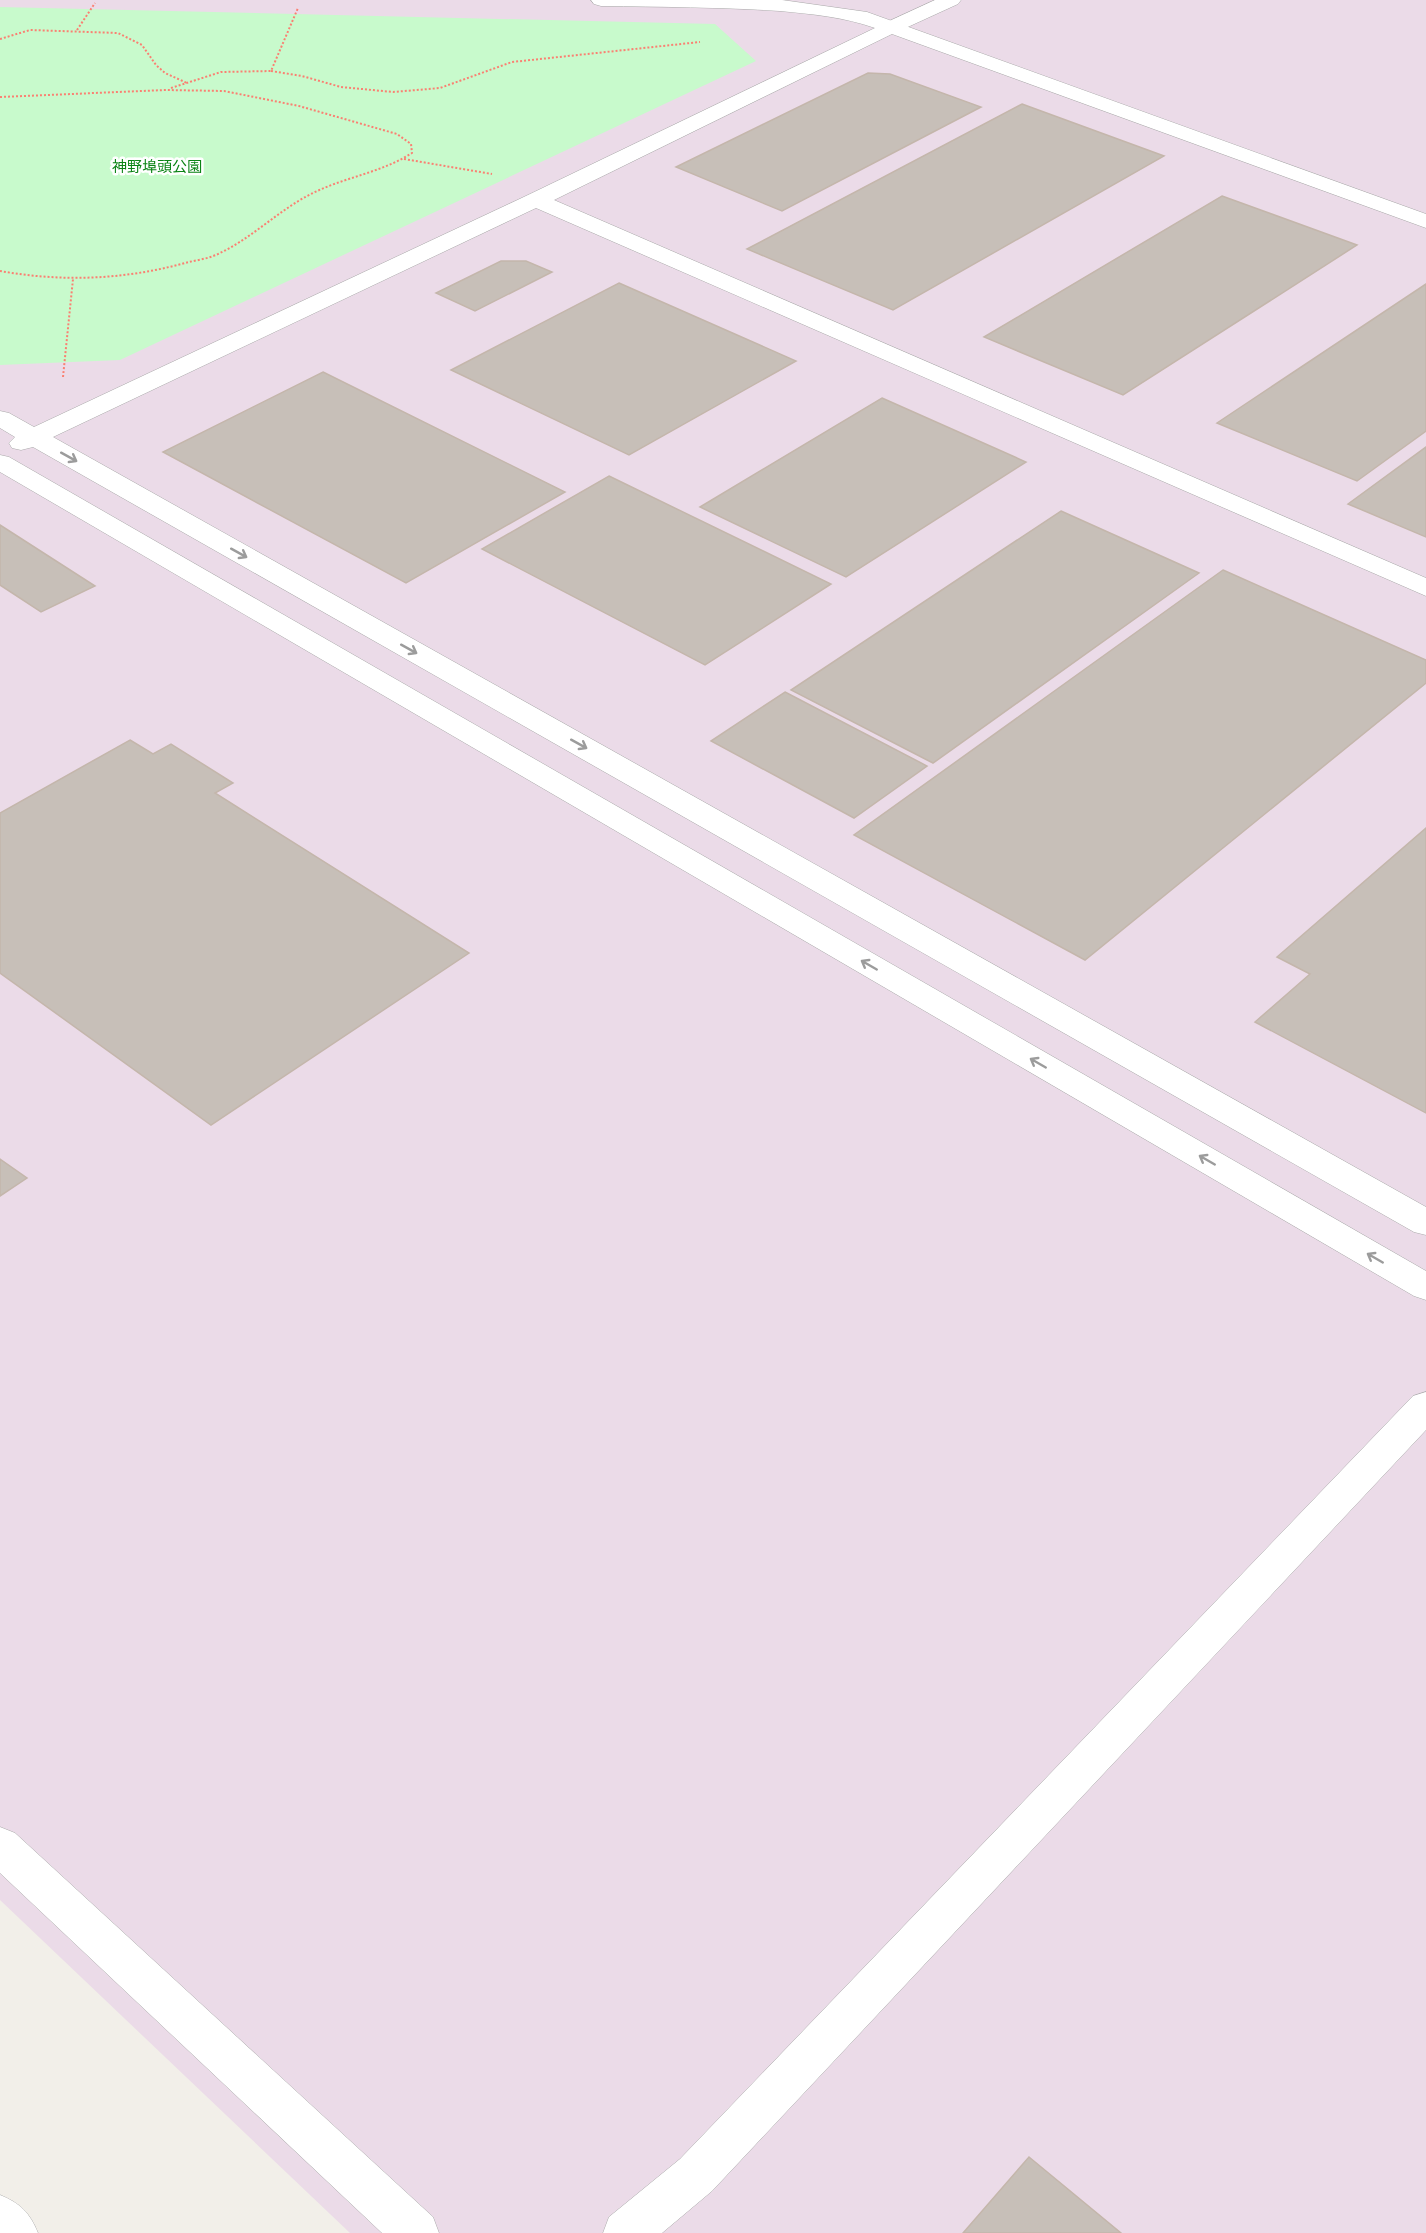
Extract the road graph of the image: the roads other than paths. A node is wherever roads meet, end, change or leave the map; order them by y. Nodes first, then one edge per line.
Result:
1 (602, 0) edge
2 (951, 0) edge
3 (892, 27) junction
4 (536, 200) junction
5 (1426, 221) edge
6 (0, 418) edge
7 (34, 437) junction
8 (0, 453) edge
9 (0, 462) edge
10 (1426, 588) edge
11 (1426, 1223) edge
12 (1426, 1287) edge
13 (1426, 1406) edge
14 (0, 1846) edge
15 (0, 2218) edge
16 (15, 2233) edge
17 (416, 2233) edge
18 (626, 2233) edge

1 - 3 street
2 - 3 street
3 - 4 street
3 - 5 street
4 - 7 street
4 - 10 street
6 - 7 street
7 - 8 street
7 -> 11 street
12 -> 9 street
13 - 18 street
14 - 17 street
15 - 16 street

